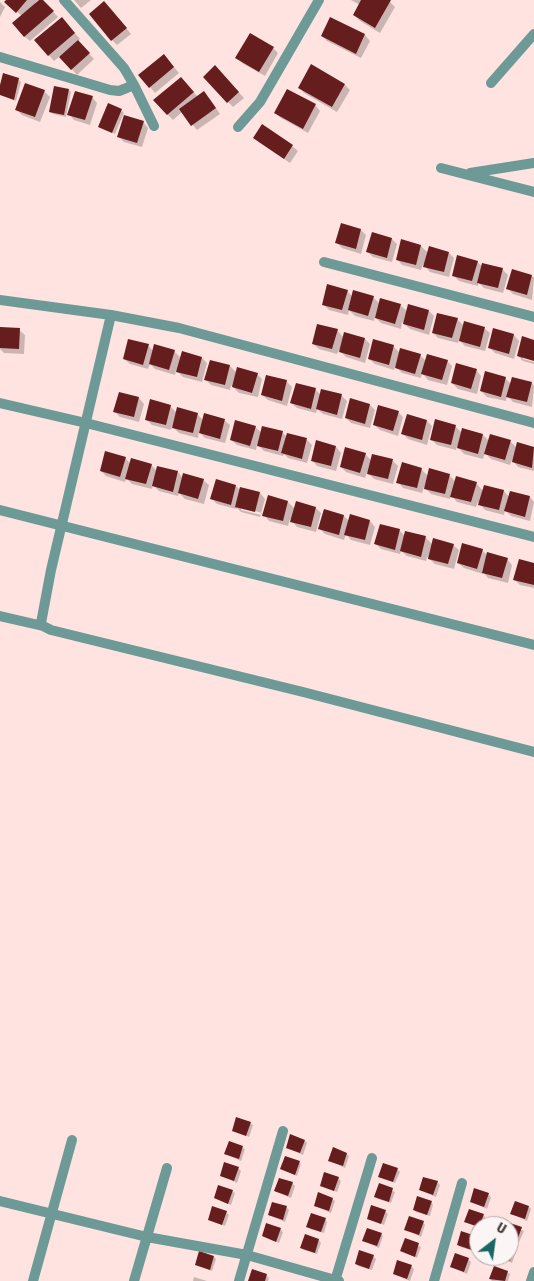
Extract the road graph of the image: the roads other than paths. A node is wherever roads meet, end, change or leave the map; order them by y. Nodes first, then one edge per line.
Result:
1 (64, 0) edge
2 (319, 0) edge
3 (534, 34) edge
4 (0, 57) edge
5 (491, 83) dead end
6 (134, 85) junction
7 (154, 126) dead end
8 (238, 127) dead end
9 (534, 163) edge
10 (441, 168) dead end
11 (464, 174) junction
12 (534, 192) edge
13 (324, 262) dead end
14 (0, 300) edge
15 (111, 315) junction
16 (534, 317) edge
17 (0, 403) edge
18 (534, 423) edge
19 (86, 424) junction
20 (0, 510) edge
21 (62, 526) junction
22 (534, 537) edge
23 (0, 616) edge
24 (43, 626) junction
25 (534, 645) edge
26 (534, 752) edge
27 (283, 1132) dead end
28 (72, 1140) dead end
29 (372, 1158) dead end
30 (167, 1168) dead end
31 (462, 1183) dead end
32 (0, 1201) edge
33 (52, 1215) junction
34 (147, 1237) junction
35 (247, 1255) junction
36 (534, 1272) edge
37 (33, 1281) edge
38 (134, 1281) edge
39 (239, 1281) edge
40 (336, 1281) edge
41 (434, 1281) edge
42 (531, 1281) edge

1 - 6 street
2 - 8 street
3 - 5 street
4 - 6 street
6 - 7 street
9 - 11 street
10 - 11 street
11 - 12 street
13 - 16 street
14 - 15 street
15 - 18 street
15 - 19 street
17 - 19 street
19 - 21 street
19 - 22 street
20 - 21 street
21 - 24 street
21 - 25 street
23 - 24 street
24 - 26 street
27 - 35 street
28 - 33 street
29 - 40 street
30 - 34 street
31 - 41 street
32 - 33 street
33 - 34 street
33 - 37 street
34 - 35 street
34 - 38 street
35 - 39 street
35 - 40 street
36 - 42 street

